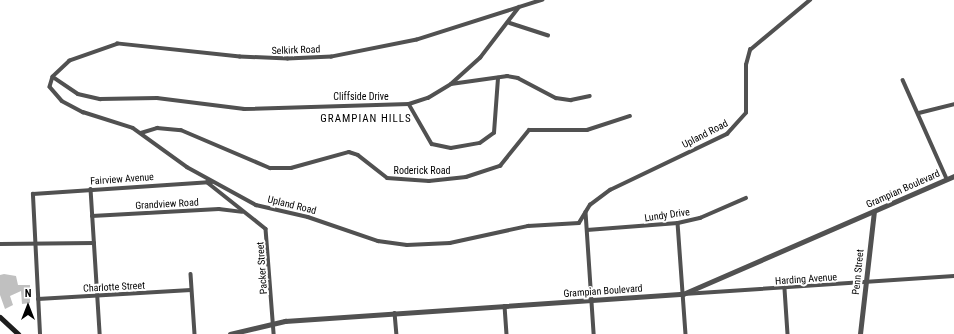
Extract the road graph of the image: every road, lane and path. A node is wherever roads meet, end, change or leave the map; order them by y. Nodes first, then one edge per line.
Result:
1 (543, 0) edge
2 (810, 0) edge
3 (519, 7) junction
4 (510, 23) junction
5 (548, 35) dead end
6 (53, 77) junction
7 (498, 78) junction
8 (903, 80) dead end
9 (451, 84) junction
10 (590, 96) dead end
11 (409, 104) junction
12 (954, 104) edge
13 (919, 113) junction
14 (630, 116) dead end
15 (141, 134) junction
16 (954, 176) edge
17 (947, 179) junction
18 (207, 182) junction
19 (214, 182) junction
20 (91, 189) junction
21 (746, 198) dead end
22 (586, 211) junction
23 (243, 212) junction
24 (874, 212) junction
25 (92, 216) junction
26 (678, 223) junction
27 (587, 230) junction
28 (94, 243) junction
29 (0, 244) edge
30 (34, 244) junction
31 (191, 274) dead end
32 (954, 276) edge
33 (865, 282) junction
34 (785, 289) junction
35 (192, 290) junction
36 (683, 294) junction
37 (97, 296) junction
38 (38, 299) junction
39 (592, 300) junction
40 (504, 306) junction
41 (395, 313) junction
42 (0, 317) edge
43 (273, 322) junction
44 (18, 334) edge
45 (40, 334) edge
46 (100, 334) edge
47 (195, 334) edge
48 (230, 334) edge
49 (274, 334) edge
50 (397, 334) edge
51 (507, 334) edge
52 (594, 334) edge
53 (686, 334) edge
54 (788, 334) edge
55 (860, 334) edge

1 - 3 street, Selkirk Road
2 - 22 street, Upland Road
3 - 4 street
3 - 6 street, Selkirk Road
4 - 5 street
4 - 9 street
6 - 11 street, Cliffside Drive
6 - 15 street, Upland Road
7 - 9 street
7 - 10 street
7 - 11 street
8 - 13 street
9 - 11 street, Cliffside Drive
12 - 13 street
13 - 17 street
14 - 15 street, Roderick Road
15 - 19 street, Upland Road
16 - 17 street, Grampian Boulevard
17 - 24 street, Grampian Boulevard
18 - 19 street, Fairview Avenue
18 - 20 street, Fairview Avenue
18 - 23 street, Packer Street
19 - 22 street, Upland Road
20 - 25 street
20 - 30 street, Fairview Avenue
21 - 26 street, Lundy Drive
22 - 27 street
23 - 25 street, Grandview Road
23 - 43 street, Packer Street
24 - 33 street, Penn Street
24 - 36 street, Grampian Boulevard
25 - 28 street
26 - 27 street, Lundy Drive
26 - 36 street
27 - 39 street
28 - 30 street
28 - 37 street
29 - 30 street
30 - 38 street
31 - 35 street
32 - 33 street, Harding Avenue
33 - 34 street, Harding Avenue
33 - 55 street, Penn Street
34 - 36 street, Harding Avenue
34 - 54 street
35 - 37 street, Charlotte Street
35 - 47 street
36 - 39 street, Grampian Boulevard
36 - 53 street
37 - 38 street, Charlotte Street
37 - 46 street
38 - 45 street
39 - 40 street, Grampian Boulevard
39 - 52 street
40 - 41 street, Grampian Boulevard
40 - 51 street
41 - 43 street, Grampian Boulevard
41 - 50 street
42 - 44 main road
43 - 48 street, Grampian Boulevard
43 - 49 street, Packer Street

